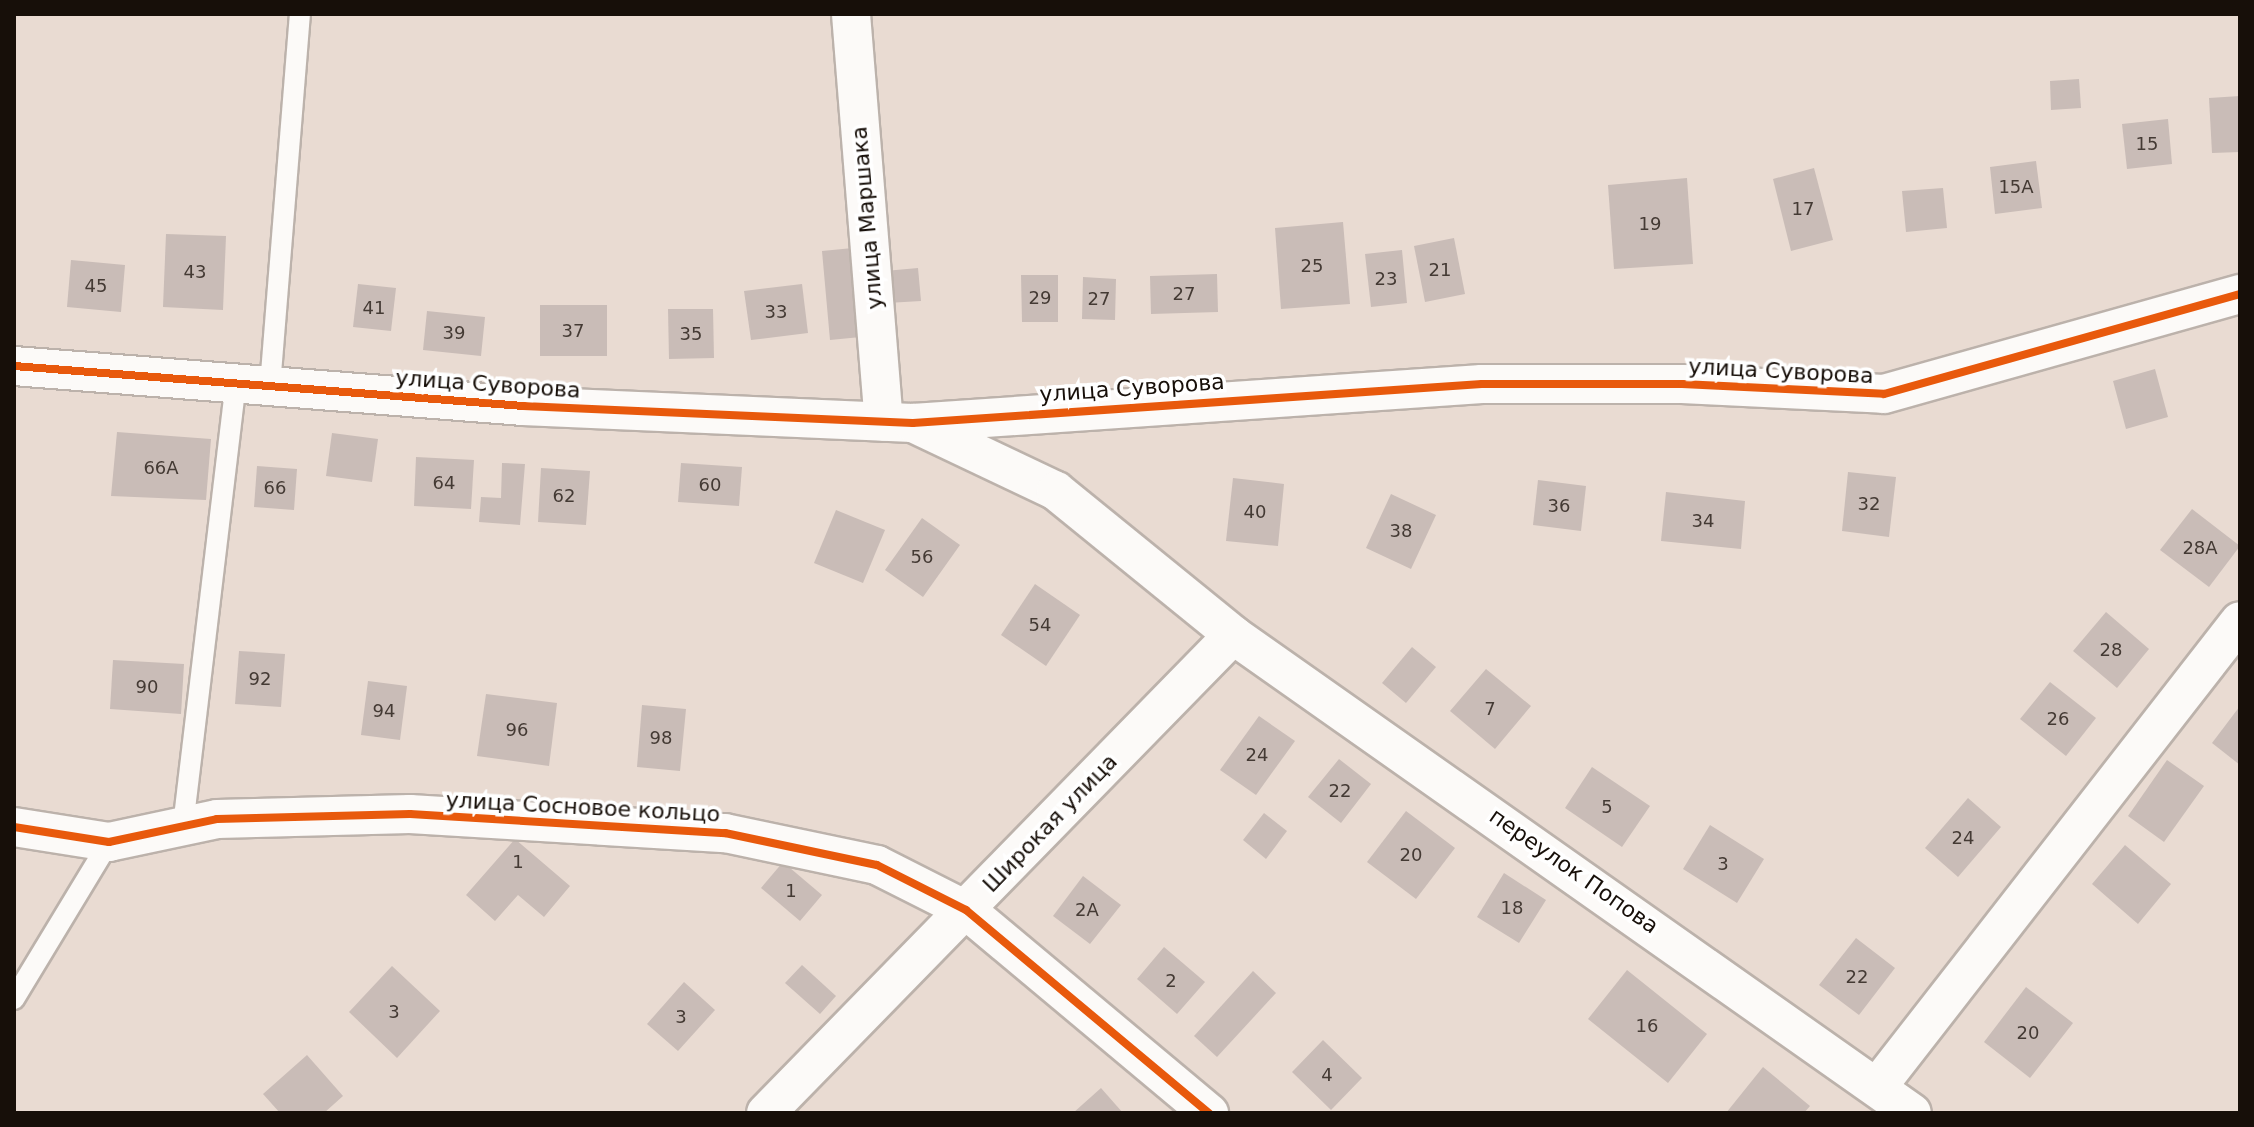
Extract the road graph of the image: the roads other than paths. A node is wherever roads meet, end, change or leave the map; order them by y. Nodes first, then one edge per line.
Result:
1 (300, 14) edge
2 (851, 14) edge
3 (2240, 294) edge
4 (14, 366) edge
5 (253, 385) junction
6 (898, 422) junction
7 (2240, 621) edge
8 (1233, 635) junction
9 (183, 826) junction
10 (14, 827) edge
11 (109, 842) junction
12 (966, 910) junction
13 (14, 999) edge
14 (1878, 1086) junction
15 (766, 1113) edge
16 (1209, 1113) edge
17 (1912, 1113) edge

1 - 5 lane
2 - 6 street, улица Маршака
3 - 6 street, улица Суворова
4 - 5 street, улица Суворова
5 - 6 street, улица Суворова
5 - 9 lane
6 - 8 street, переулок Попова
7 - 14 street
8 - 12 street, Широкая улица
8 - 14 street, переулок Попова
9 - 11 street, улица Сосновое кольцо
9 - 12 street, улица Сосновое кольцо
10 - 11 street, улица Сосновое кольцо
11 - 13 lane
12 - 15 street, Широкая улица
12 - 16 street, улица Сосновое кольцо
14 - 17 street, переулок Попова

